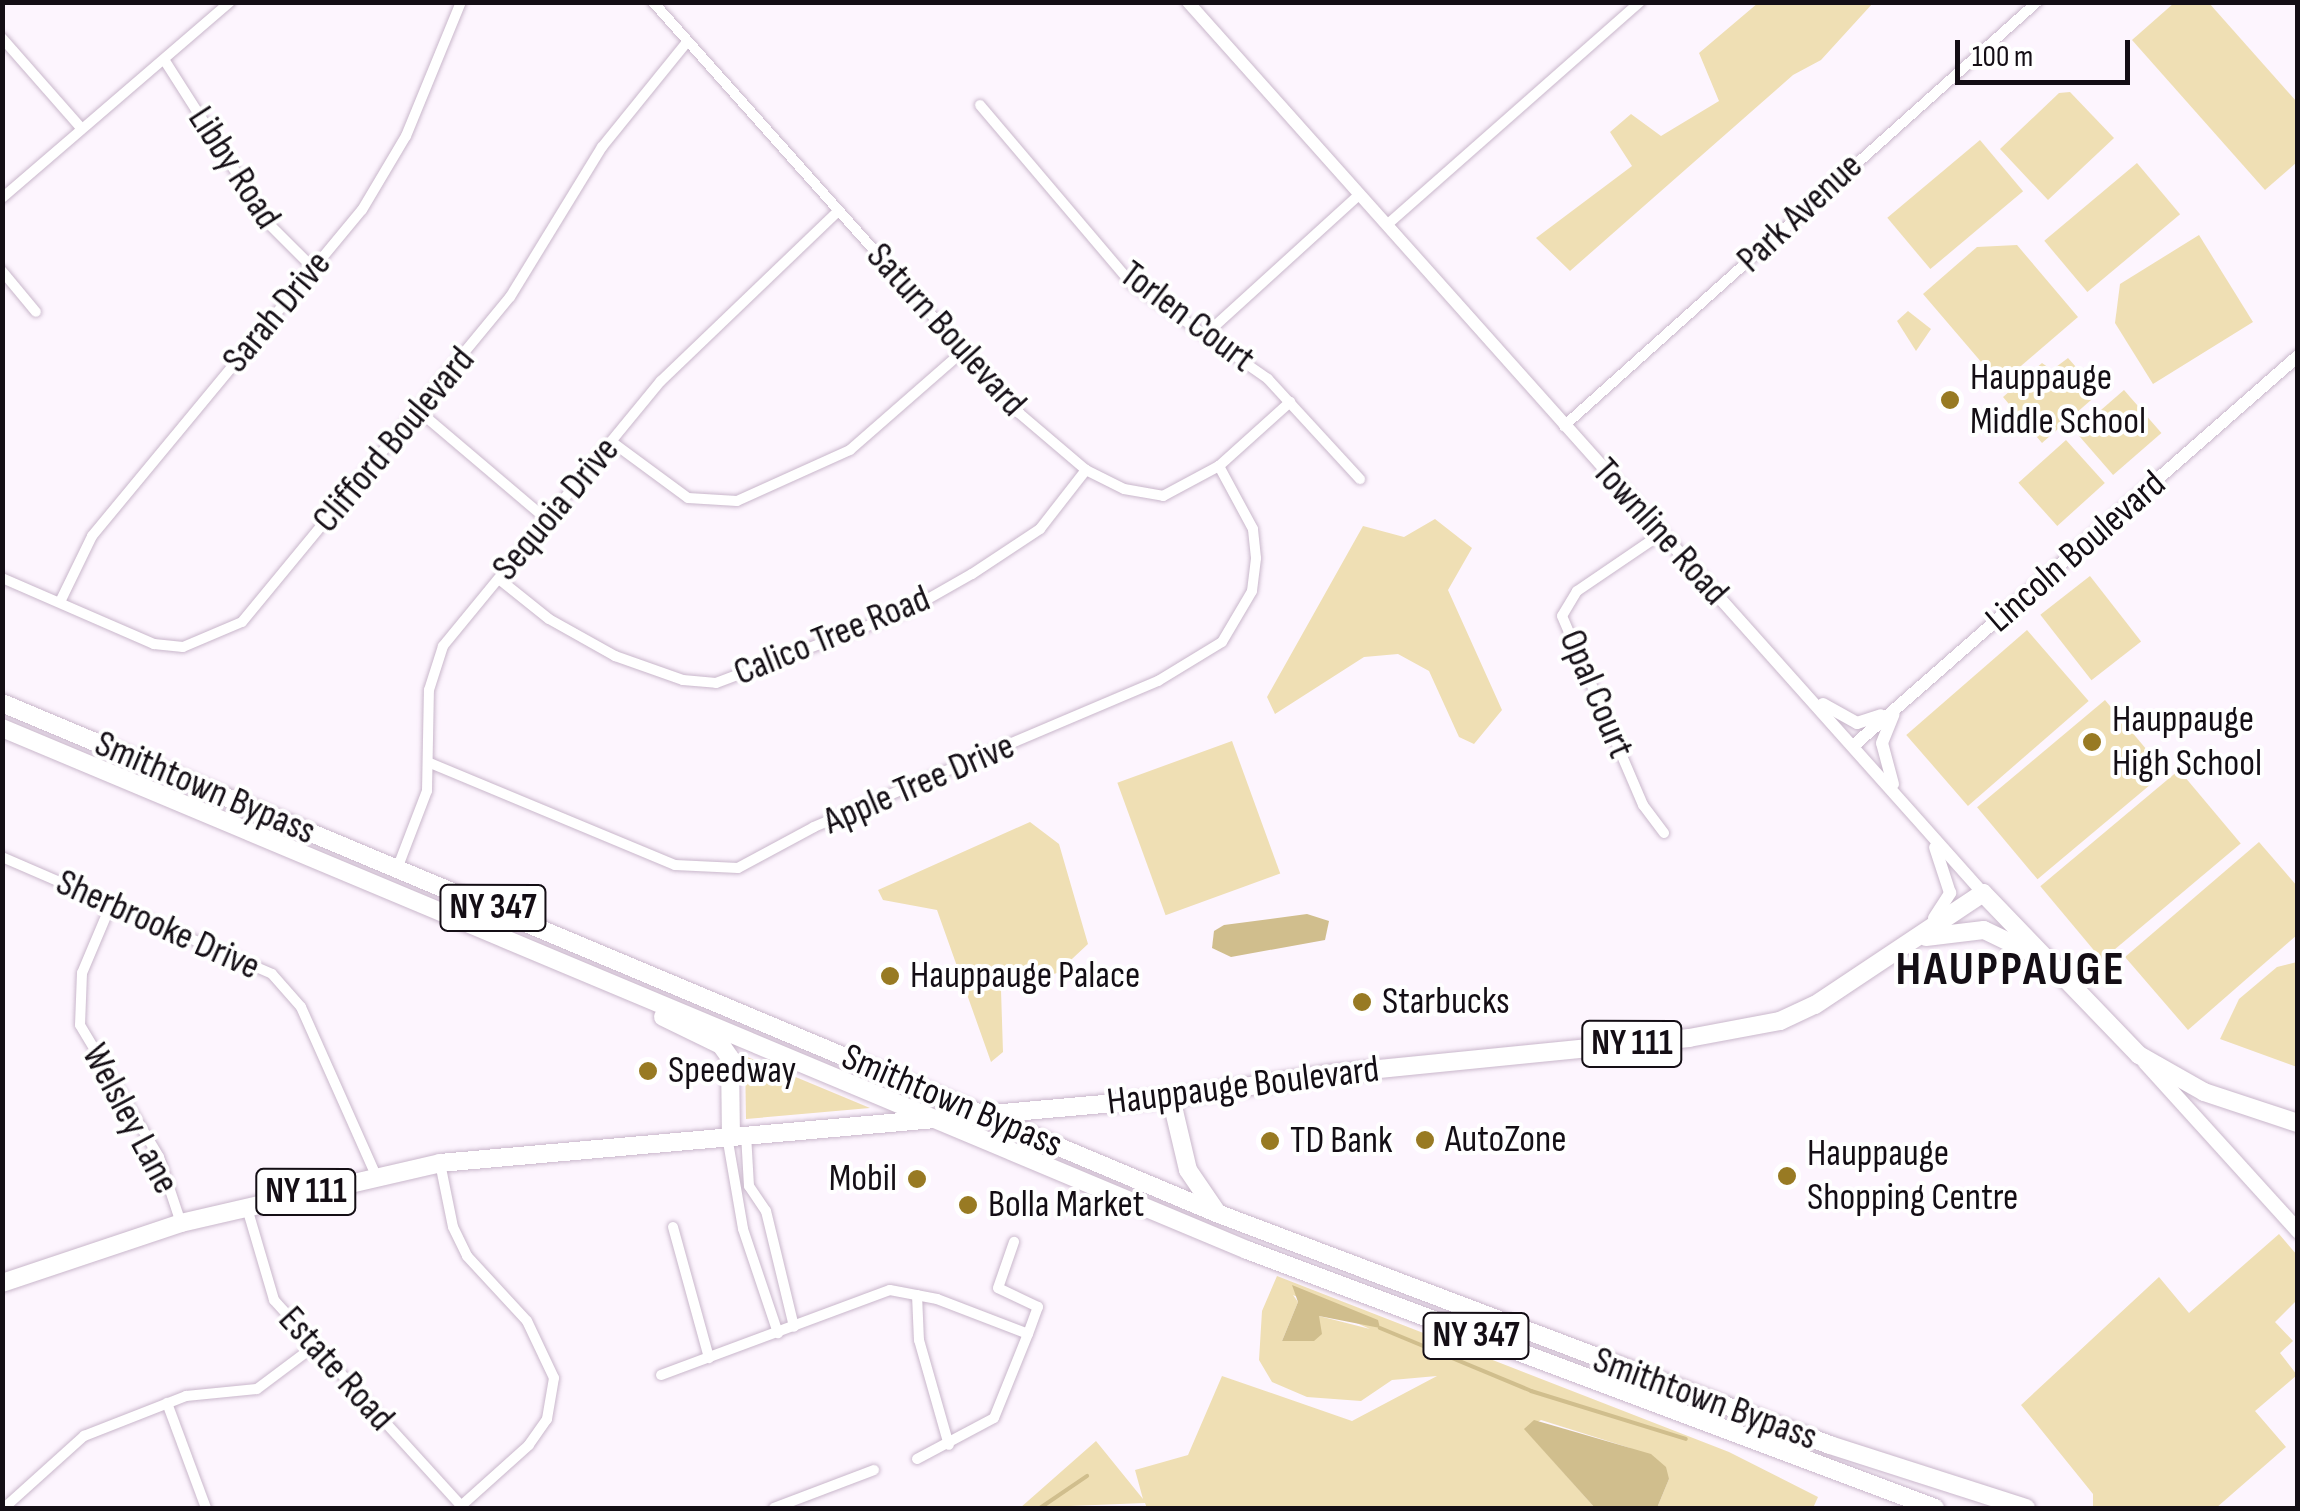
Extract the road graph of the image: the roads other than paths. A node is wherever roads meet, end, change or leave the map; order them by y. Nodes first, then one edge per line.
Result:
1 (230, 2) edge
2 (461, 2) edge
3 (653, 2) edge
4 (1188, 2) edge
5 (1640, 2) edge
6 (2037, 2) edge
7 (2, 38) edge
8 (687, 42) junction
9 (165, 61) junction
10 (980, 105) dead end
11 (81, 128) junction
12 (1359, 194) junction
13 (2, 198) edge
14 (836, 212) junction
15 (1388, 224) junction
16 (312, 268) junction
17 (2, 271) edge
18 (36, 312) dead end
19 (1206, 334) junction
20 (963, 351) junction
21 (2298, 356) edge
22 (1290, 402) junction
23 (420, 412) junction
24 (1564, 426) junction
25 (612, 442) junction
26 (1219, 466) junction
27 (1086, 470) junction
28 (1360, 478) dead end
29 (546, 519) junction
30 (1661, 534) junction
31 (2, 578) edge
32 (500, 579) junction
33 (60, 602) junction
34 (1806, 694) junction
35 (1904, 700) junction
36 (2, 704) edge
37 (2, 728) edge
38 (1853, 746) junction
39 (430, 763) junction
40 (1900, 801) junction
41 (1927, 831) junction
42 (1664, 833) dead end
43 (2, 857) edge
44 (397, 869) junction
45 (1983, 893) junction
46 (112, 902) junction
47 (1906, 944) junction
48 (2048, 961) junction
49 (628, 990) junction
50 (2139, 1055) junction
51 (2197, 1089) junction
52 (1171, 1098) junction
53 (984, 1113) junction
54 (2193, 1115) junction
55 (926, 1117) junction
56 (2298, 1124) edge
57 (734, 1135) junction
58 (440, 1162) junction
59 (375, 1173) junction
60 (247, 1208) junction
61 (1218, 1214) junction
62 (181, 1223) junction
63 (673, 1226) dead end
64 (2298, 1231) edge
65 (772, 1242) junction
66 (1014, 1242) dead end
67 (748, 1246) junction
68 (2, 1283) edge
69 (917, 1295) junction
70 (794, 1327) junction
71 (778, 1333) junction
72 (1028, 1334) junction
73 (313, 1346) junction
74 (709, 1358) junction
75 (661, 1375) dead end
76 (166, 1403) junction
77 (950, 1445) junction
78 (917, 1459) dead end
79 (874, 1470) dead end
80 (805, 1503) edge
81 (462, 1507) edge
82 (4, 1508) edge
83 (206, 1508) edge
84 (774, 1508) edge
85 (1935, 1508) edge
86 (2026, 1508) edge

1 - 9 street
2 - 16 street, Sarah Drive
3 - 8 street, Saturn Boulevard
4 - 12 street, Townline Road
5 - 15 street
6 - 24 street, Park Avenue
7 - 11 street
8 - 14 street, Saturn Boulevard
8 - 23 street, Clifford Boulevard
9 - 11 street
9 - 16 street, Libby Road
10 - 19 street, Torlen Court
11 - 13 street
12 - 15 street, Townline Road
12 - 19 street
14 - 20 street, Saturn Boulevard
14 - 25 street, Sequoia Drive
15 - 24 street, Townline Road
16 - 33 street, Sarah Drive
17 - 18 street
19 - 22 street, Torlen Court
20 - 25 street
20 - 27 street, Saturn Boulevard
21 - 35 street, Lincoln Boulevard
22 - 26 street, Saturn Boulevard
22 - 28 street, Torlen Court
23 - 29 street
23 - 33 street, Clifford Boulevard
24 - 30 street, Townline Road
25 - 29 street, Sequoia Drive
26 - 27 street, Saturn Boulevard
26 - 39 street, Apple Tree Drive
27 - 32 street, Calico Tree Road
29 - 32 street, Sequoia Drive
30 - 34 street, Townline Road
30 - 42 street, Opal Court
31 - 33 street, Clifford Boulevard
32 - 39 street, Sequoia Drive
34 - 35 street
34 - 38 street, Townline Road
35 - 38 street, Lincoln Boulevard
35 - 40 street
36 - 44 main road, Smithtown Bypass / NY 347
37 - 49 main road, Smithtown Bypass / NY 347
38 - 40 street, Townline Road
39 - 44 street, Sequoia Drive
40 - 41 street, Townline Road
41 - 45 street, Townline Road
41 - 47 street
43 - 46 street, Sherbrooke Drive
44 - 53 main road, Smithtown Bypass / NY 347
45 - 47 main road, Hauppauge Boulevard / NY 111
45 - 48 main road, Townline Road / NY 111
46 - 59 street, Sherbrooke Drive
46 - 62 street, Welsley Lane
47 - 48 main road, NY 111
47 - 52 main road, Hauppauge Boulevard / NY 111
48 - 50 main road, Townline Road / NY 111
49 - 55 main road, Smithtown Bypass / NY 347
49 - 57 main road
50 - 51 main road, Townline Road / NY 111
50 - 54 main road, Townline Road
51 - 54 main road
51 - 56 main road, NY 111
52 - 53 main road, Hauppauge Boulevard / NY 111
52 - 61 main road
53 - 55 main road, Hauppauge Boulevard / NY 111
53 - 61 main road, Smithtown Bypass / NY 347
54 - 64 main road, Townline Road
55 - 57 main road, Hauppauge Boulevard / NY 111
55 - 85 main road, Smithtown Bypass / NY 347
57 - 58 main road, Hauppauge Boulevard / NY 111
57 - 65 street
57 - 67 street
58 - 59 main road, Hauppauge Boulevard / NY 111
58 - 81 street
59 - 60 main road, Hauppauge Boulevard / NY 111
60 - 62 main road, Hauppauge Boulevard / NY 111
60 - 73 street, Estate Road
61 - 86 main road, Smithtown Bypass / NY 347
62 - 68 main road, Hauppauge Boulevard / NY 111
63 - 74 street
65 - 67 street
65 - 70 street
66 - 72 street
67 - 71 street
69 - 70 street
69 - 72 street
69 - 77 street
70 - 71 street
71 - 74 street
72 - 77 street
73 - 76 street
73 - 81 street, Estate Road
74 - 75 street
76 - 82 street
76 - 83 street
77 - 78 street
79 - 80 street
80 - 84 street

